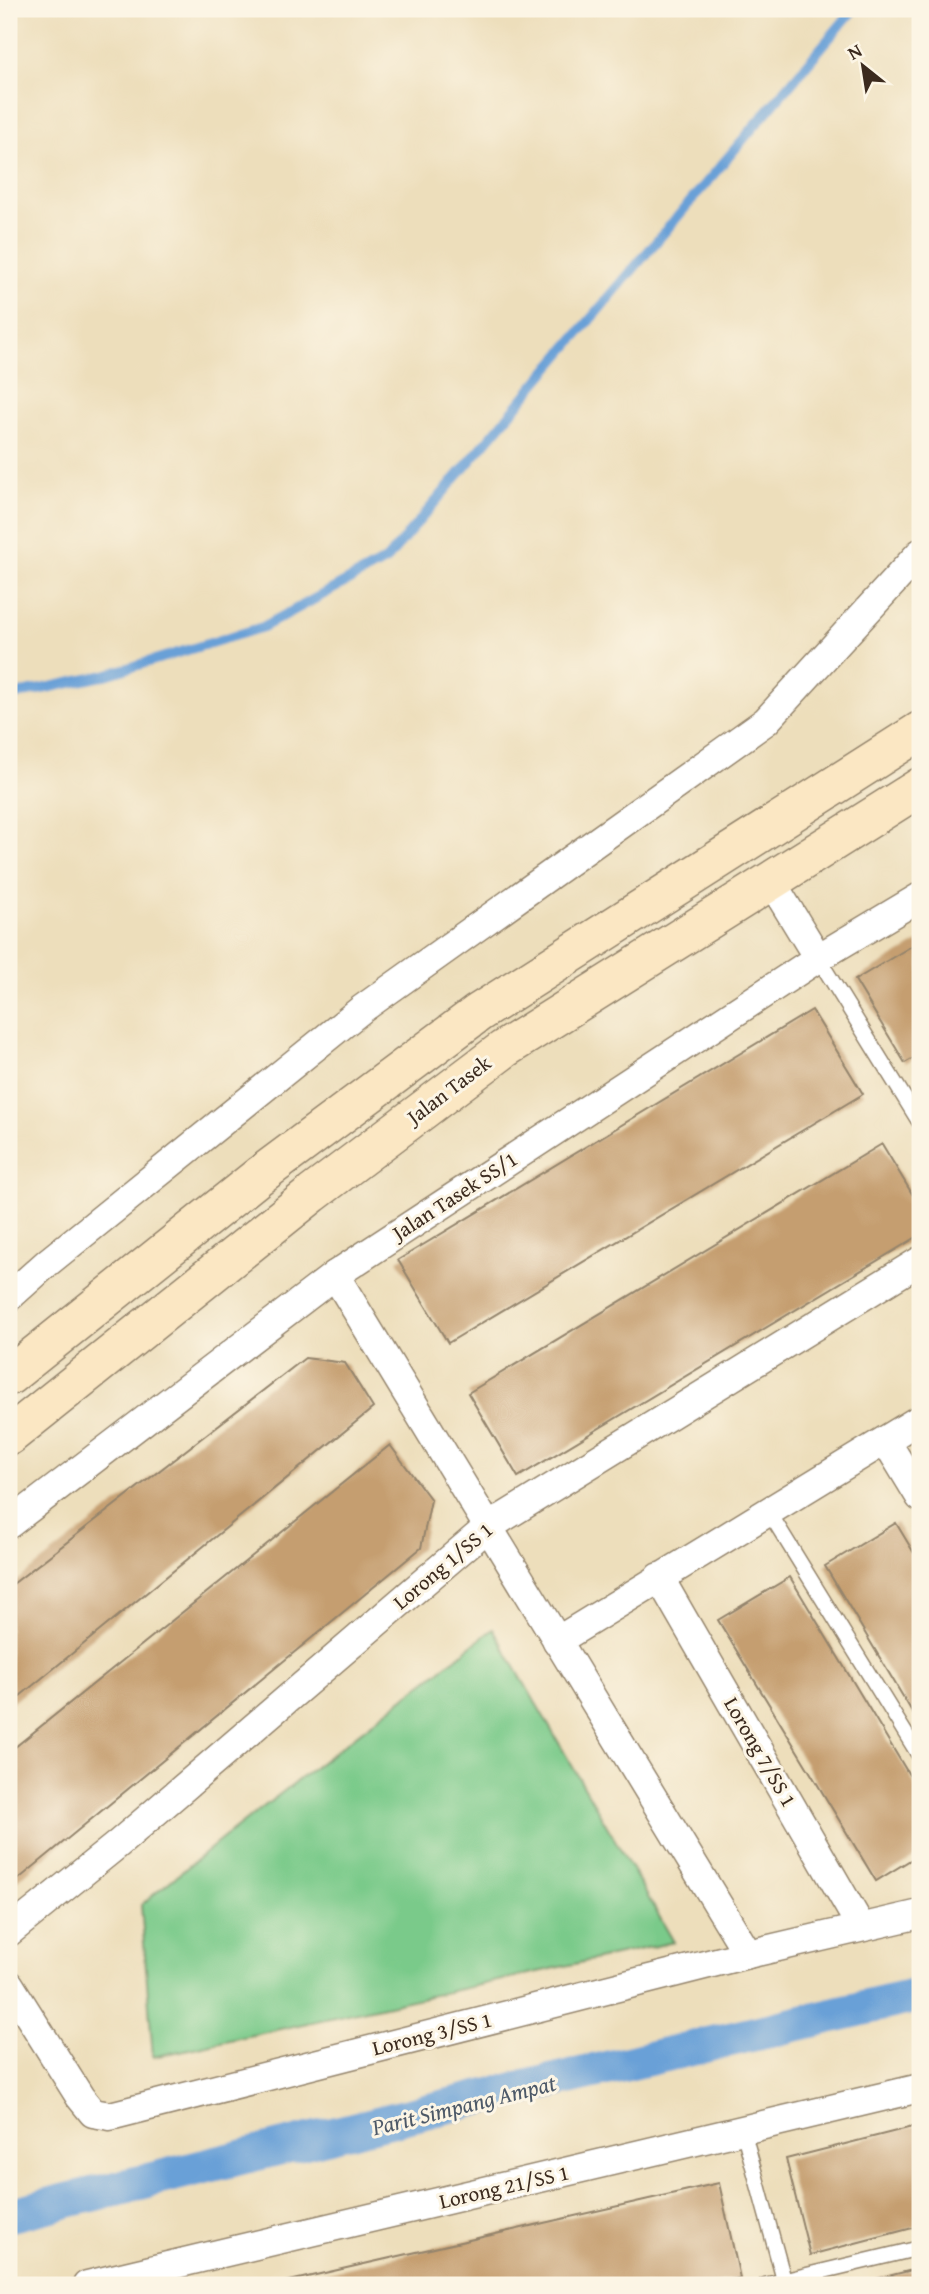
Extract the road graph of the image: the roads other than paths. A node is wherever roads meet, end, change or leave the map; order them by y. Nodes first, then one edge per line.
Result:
1 (920, 553) edge
2 (920, 731) edge
3 (920, 787) edge
4 (771, 881) junction
5 (920, 897) edge
6 (818, 958) junction
7 (920, 1123) edge
8 (920, 1261) edge
9 (335, 1275) junction
10 (9, 1297) edge
11 (9, 1376) edge
12 (920, 1419) edge
13 (9, 1436) edge
14 (886, 1441) junction
15 (920, 1497) edge
16 (769, 1512) junction
17 (9, 1524) edge
18 (488, 1527) junction
19 (659, 1577) junction
20 (557, 1641) junction
21 (920, 1757) edge
22 (920, 1914) edge
23 (861, 1927) junction
24 (9, 1932) edge
25 (748, 1954) junction
26 (9, 1984) edge
27 (920, 2088) edge
28 (743, 2130) junction
29 (920, 2248) edge
30 (784, 2280) junction
31 (87, 2285) edge
32 (765, 2285) edge

1 - 10 street
2 - 11 main road
3 - 4 main road, Jalan Tasek
4 - 6 street
4 - 13 main road, Jalan Tasek
5 - 6 street, Jalan Tasek SS/1
6 - 7 lane
6 - 9 street, Jalan Tasek SS/1
8 - 18 street, Lorong 1/SS 1
9 - 17 street, Jalan Tasek SS/1
9 - 18 street
12 - 14 street
14 - 15 street
14 - 16 street
16 - 19 street
16 - 21 lane
18 - 20 street
18 - 24 street, Lorong 1/SS 1
19 - 20 street
19 - 23 street, Lorong 7/SS 1
20 - 25 street
22 - 23 street, Lorong 3/SS 1
23 - 25 street, Lorong 3/SS 1
25 - 26 street, Lorong 3/SS 1
27 - 28 street, Lorong 21/SS 1
28 - 30 lane
28 - 31 street, Lorong 21/SS 1
29 - 30 lane
30 - 32 lane

